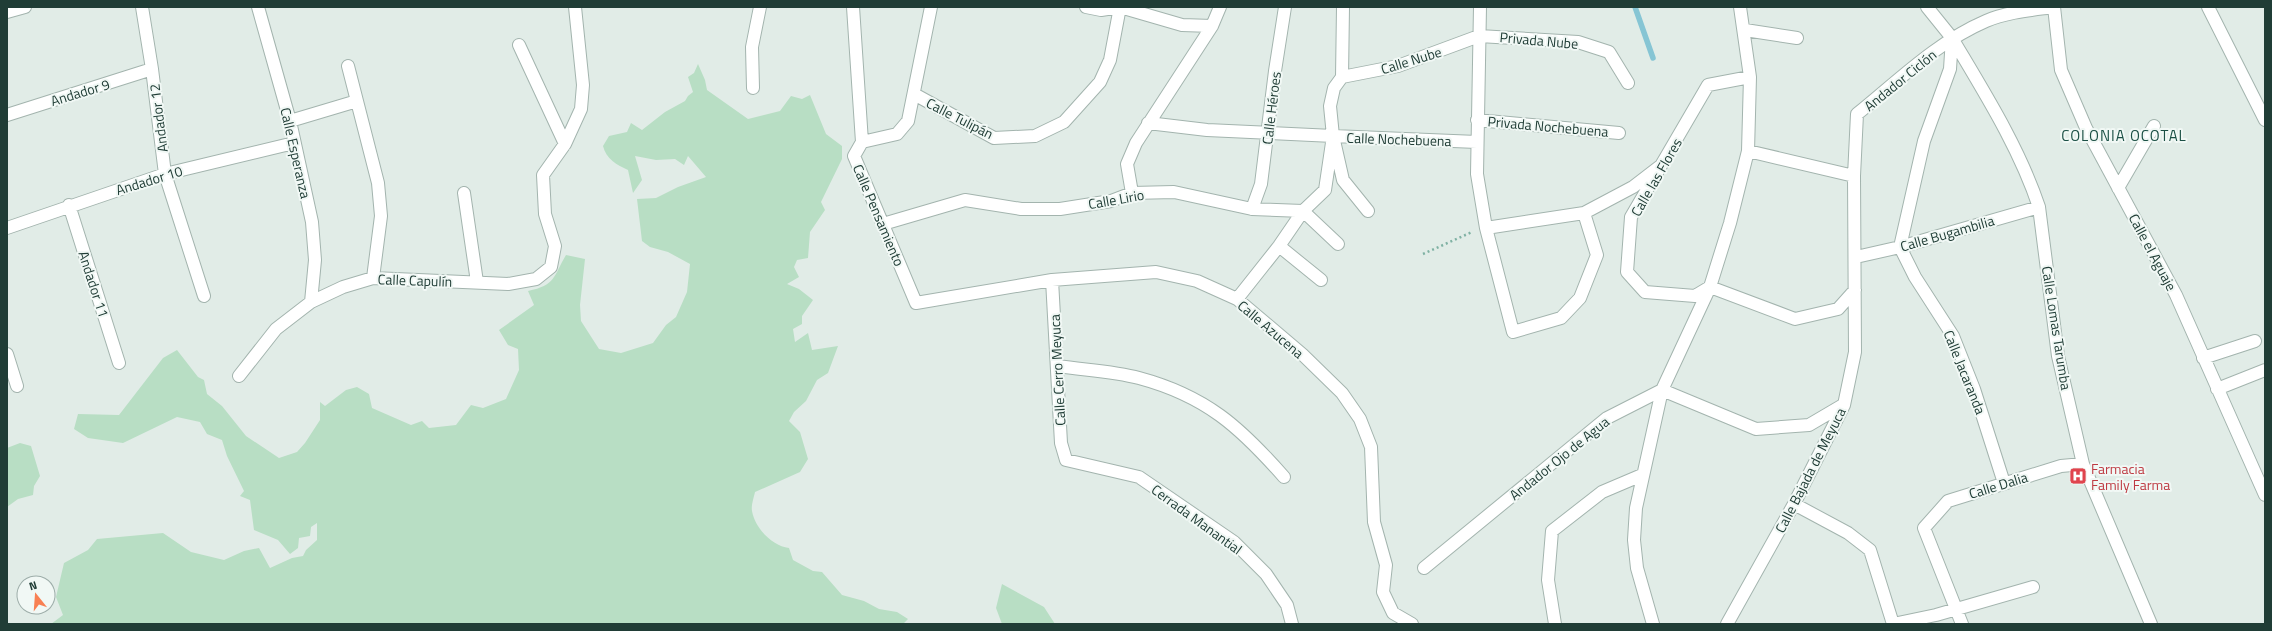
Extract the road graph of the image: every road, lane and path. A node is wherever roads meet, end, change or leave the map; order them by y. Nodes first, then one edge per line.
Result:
1 (25, 7) edge
2 (142, 7) edge
3 (258, 7) edge
4 (575, 7) edge
5 (760, 7) edge
6 (852, 7) edge
7 (932, 7) edge
8 (1086, 7) edge
9 (1120, 7) edge
10 (1220, 7) edge
11 (1285, 7) edge
12 (1342, 7) edge
13 (1480, 7) edge
14 (1740, 7) edge
15 (1927, 7) edge
16 (2054, 7) edge
17 (2208, 7) edge
18 (7, 12) edge
19 (1212, 26) junction
20 (1745, 30) junction
21 (1479, 36) junction
22 (1797, 38) dead end
23 (1952, 38) junction
24 (519, 45) dead end
25 (348, 66) dead end
26 (152, 69) junction
27 (1342, 77) junction
28 (1750, 77) junction
29 (1628, 83) dead end
30 (753, 88) dead end
31 (914, 94) junction
32 (357, 101) junction
33 (7, 115) edge
34 (1477, 120) junction
35 (2265, 120) edge
36 (290, 121) junction
37 (1148, 124) junction
38 (2154, 126) dead end
39 (1268, 133) junction
40 (1620, 133) dead end
41 (1333, 136) junction
42 (294, 142) junction
43 (862, 142) junction
44 (1477, 142) junction
45 (565, 144) junction
46 (1748, 151) junction
47 (1664, 163) junction
48 (165, 174) junction
49 (1854, 176) junction
50 (2118, 188) junction
51 (1132, 193) junction
52 (464, 194) dead end
53 (69, 205) junction
54 (2039, 207) junction
55 (1252, 209) junction
56 (1303, 211) junction
57 (1368, 211) dead end
58 (1584, 213) junction
59 (884, 224) junction
60 (7, 228) edge
61 (1486, 228) junction
62 (1459, 238) dead end
63 (1338, 244) dead end
64 (1280, 246) junction
65 (1900, 247) junction
66 (1423, 254) dead end
67 (1856, 257) junction
68 (373, 278) junction
69 (1052, 280) junction
70 (1321, 280) dead end
71 (477, 282) junction
72 (1710, 287) junction
73 (1855, 290) junction
74 (204, 296) dead end
75 (1237, 299) junction
76 (311, 302) junction
77 (916, 303) joint
78 (2255, 341) dead end
79 (7, 354) edge
80 (2203, 358) junction
81 (119, 363) dead end
82 (1058, 366) junction
83 (2265, 370) edge
84 (239, 376) dead end
85 (17, 386) dead end
86 (2217, 389) junction
87 (1662, 390) junction
88 (1844, 404) junction
89 (1066, 460) joint
90 (2083, 464) junction
91 (1642, 475) junction
92 (1284, 477) dead end
93 (2004, 483) junction
94 (2265, 495) edge
95 (1794, 504) junction
96 (1424, 568) dead end
97 (2033, 587) dead end
98 (1957, 609) junction
99 (1292, 624) edge
100 (1412, 624) edge
101 (1555, 624) edge
102 (1653, 624) edge
103 (1728, 624) edge
104 (1893, 624) edge
105 (1962, 624) edge
106 (2151, 624) edge

1 - 18 street
2 - 26 street, Andador 12
3 - 36 street, Calle Esperanza
4 - 45 street
5 - 30 street
6 - 43 street, Calle Pensamiento
7 - 31 street
8 - 9 street
9 - 19 street
9 - 31 street, Calle Tulipán
10 - 19 street
11 - 39 street, Calle Héroes
12 - 27 street
13 - 21 street
14 - 20 street
15 - 23 street, Calle Lomas Tarumba
16 - 23 street, Andador Ciclón
16 - 50 street, Calle el Aguaje
17 - 35 street
19 - 37 street
20 - 22 street
20 - 28 street
21 - 27 street, Calle Nube
21 - 29 street, Privada Nube
21 - 34 street
23 - 49 street, Andador Ciclón
23 - 54 street, Calle Lomas Tarumba
23 - 65 street
24 - 45 street
25 - 32 street
26 - 33 street, Andador 9
26 - 48 street, Andador 12
27 - 41 street
28 - 46 street
28 - 47 street, Calle las Flores
31 - 43 street
32 - 36 street
32 - 68 street
34 - 40 street, Privada Nochebuena
34 - 44 street
36 - 42 street, Calle Esperanza
37 - 39 street
37 - 51 street
38 - 50 street
39 - 41 street
39 - 55 street, Calle Héroes
41 - 44 street, Calle Nochebuena
41 - 56 street, Calle Nochebuena
41 - 57 street
42 - 48 street, Andador 10
42 - 76 street, Calle Esperanza
43 - 59 street, Calle Pensamiento
44 - 61 street
45 - 71 street, Calle Capulín
46 - 49 street
46 - 72 street
47 - 58 street
47 - 72 street, Calle las Flores
48 - 53 street, Andador 10
48 - 74 street, Andador 12
49 - 67 street, Andador Ciclón
50 - 80 street, Calle el Aguaje
51 - 55 street, Calle Lirio
51 - 59 street, Calle Lirio
52 - 71 street
53 - 60 street, Andador 10
53 - 81 street, Andador 11
54 - 65 street, Calle Bugambilia
54 - 90 street, Calle Lomas Tarumba
55 - 56 street, Calle Lirio
56 - 63 street
56 - 64 street, Calle Nochebuena
58 - 61 street
58 - 61 street
59 - 77 street, Calle Pensamiento
62 - 66 path
64 - 70 street
64 - 75 street, Calle Nochebuena
65 - 67 street, Calle Bugambilia
65 - 93 street, Calle Jacaranda
67 - 73 street, Calle Bajada de Meyuca
68 - 71 street, Calle Capulín
68 - 76 street, Calle Capulín
69 - 75 street, Calle Azucena
69 - 77 street, Calle Azucena
69 - 82 street, Calle Cerro Meyuca
72 - 73 street
72 - 87 street
73 - 88 street, Calle Bajada de Meyuca
75 - 100 street, Calle Azucena
76 - 84 street, Calle Capulín
78 - 80 street
79 - 85 street
80 - 86 street, Calle el Aguaje
82 - 89 street, Calle Cerro Meyuca
82 - 92 street
83 - 86 street
86 - 94 street, Calle el Aguaje
87 - 88 street
87 - 91 street
87 - 96 street, Andador Ojo de Agua
88 - 95 street, Calle Bajada de Meyuca
89 - 99 street, Cerrada Manantial
90 - 93 street, Calle Dalia
90 - 106 street, Calle Lomas Tarumba
91 - 101 street
91 - 102 street
93 - 98 street, Calle Dalia
95 - 103 street, Calle Bajada de Meyuca
95 - 104 street
97 - 98 street
98 - 104 street
98 - 105 street

